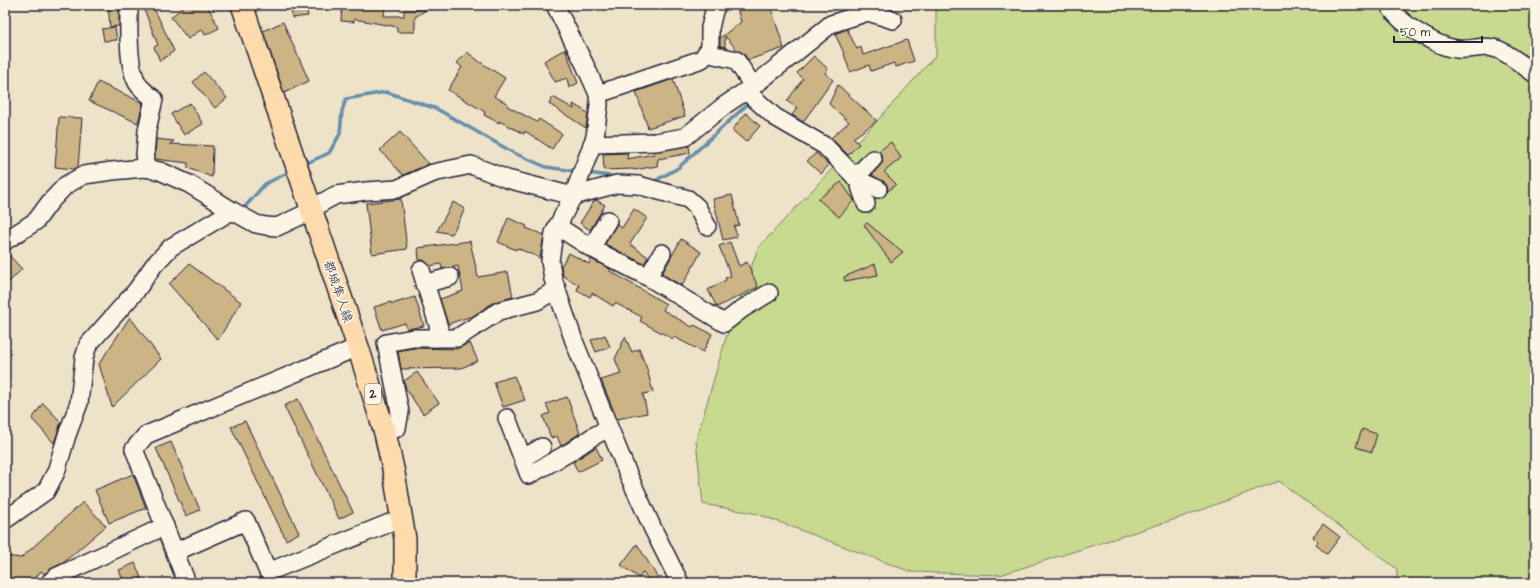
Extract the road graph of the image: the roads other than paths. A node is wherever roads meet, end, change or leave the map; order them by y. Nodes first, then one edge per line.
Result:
1 (131, 5) edge
2 (242, 5) edge
3 (555, 5) edge
4 (717, 5) edge
5 (1389, 5) edge
6 (893, 20) dead end
7 (706, 53) junction
8 (1535, 74) edge
9 (752, 93) junction
10 (598, 94) junction
11 (592, 144) junction
12 (873, 159) dead end
13 (144, 168) junction
14 (856, 179) junction
15 (878, 190) dead end
16 (574, 196) junction
17 (866, 204) dead end
18 (311, 211) junction
19 (236, 213) junction
20 (608, 220) dead end
21 (557, 226) junction
22 (707, 226) dead end
23 (5, 241) edge
24 (591, 248) junction
25 (662, 253) dead end
26 (648, 276) junction
27 (450, 277) dead end
28 (557, 289) junction
29 (769, 293) dead end
30 (436, 338) junction
31 (358, 348) junction
32 (507, 418) dead end
33 (609, 428) junction
34 (385, 433) junction
35 (542, 448) dead end
36 (523, 458) junction
37 (402, 518) junction
38 (5, 520) edge
39 (165, 526) junction
40 (175, 552) junction
41 (50, 583) edge
42 (187, 583) edge
43 (404, 583) edge
44 (680, 583) edge

1 - 13 street
2 - 18 main road, 都城隼人線 / 2
3 - 10 street
4 - 7 street
5 - 8 street
6 - 9 street
7 - 9 street
7 - 10 street
9 - 11 street
9 - 14 street
10 - 11 street
11 - 16 street
12 - 14 street
13 - 19 street
13 - 23 street
14 - 15 street
14 - 17 street
16 - 18 street
16 - 21 street
16 - 22 street
18 - 19 street
18 - 31 main road, 都城隼人線 / 2
19 - 38 street
20 - 24 street
21 - 24 street
21 - 28 street
24 - 26 street
25 - 26 street
26 - 29 street
27 - 30 street
28 - 30 street
28 - 33 street
30 - 34 street
31 - 34 main road, 都城隼人線 / 2
31 - 39 street
32 - 36 street
33 - 36 street
33 - 44 street
34 - 37 main road, 都城隼人線 / 2
35 - 36 street
37 - 40 street
37 - 43 main road, 都城隼人線 / 2
39 - 40 street
39 - 41 street
40 - 42 street

